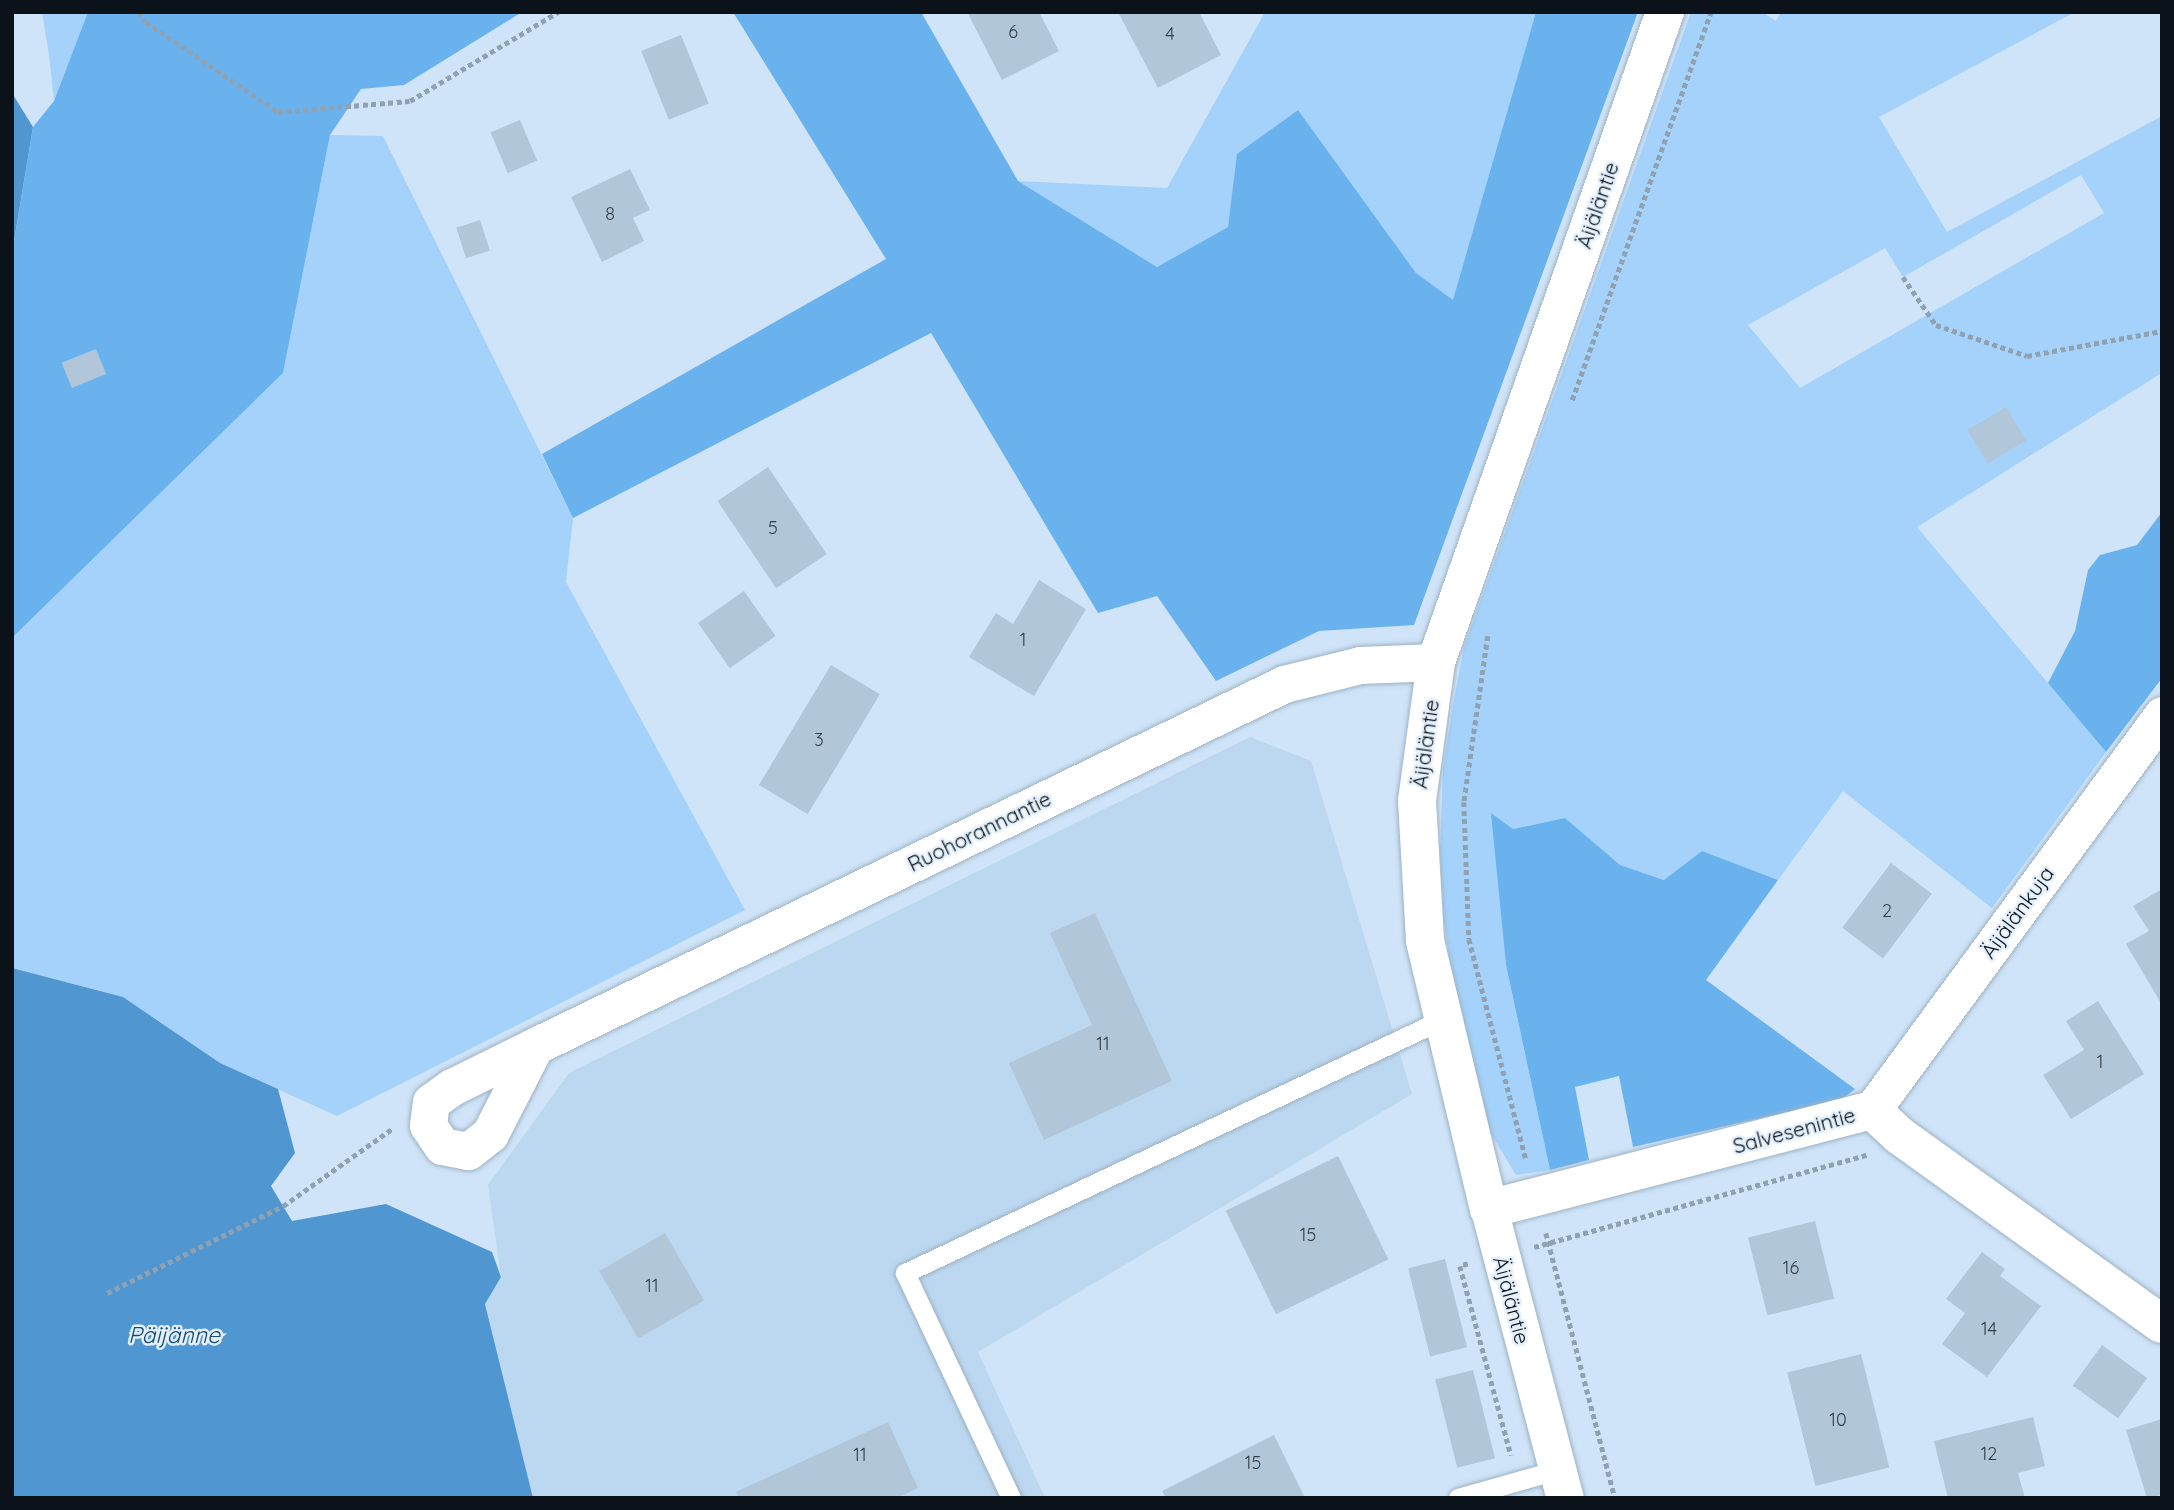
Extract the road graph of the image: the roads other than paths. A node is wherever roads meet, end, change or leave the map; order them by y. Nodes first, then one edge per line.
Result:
1 (1665, 12) edge
2 (1436, 662) junction
3 (2162, 715) edge
4 (1443, 1019) junction
5 (535, 1046) junction
6 (1872, 1110) junction
7 (1489, 1209) junction
8 (2162, 1324) edge
9 (1561, 1484) edge
10 (1011, 1498) edge
11 (1458, 1498) edge

1 - 2 street, Äijäläntie
2 - 4 street, Äijäläntie
2 - 5 street, Ruohorannantie
3 - 6 street, Äijälänkuja
4 - 7 street, Äijäläntie
4 - 10 lane
5 - 5 street, Ruohorannantie
6 - 7 street, Salvesenintie
6 - 8 street, Salvesenintie
7 - 9 street, Äijäläntie
9 - 11 lane

